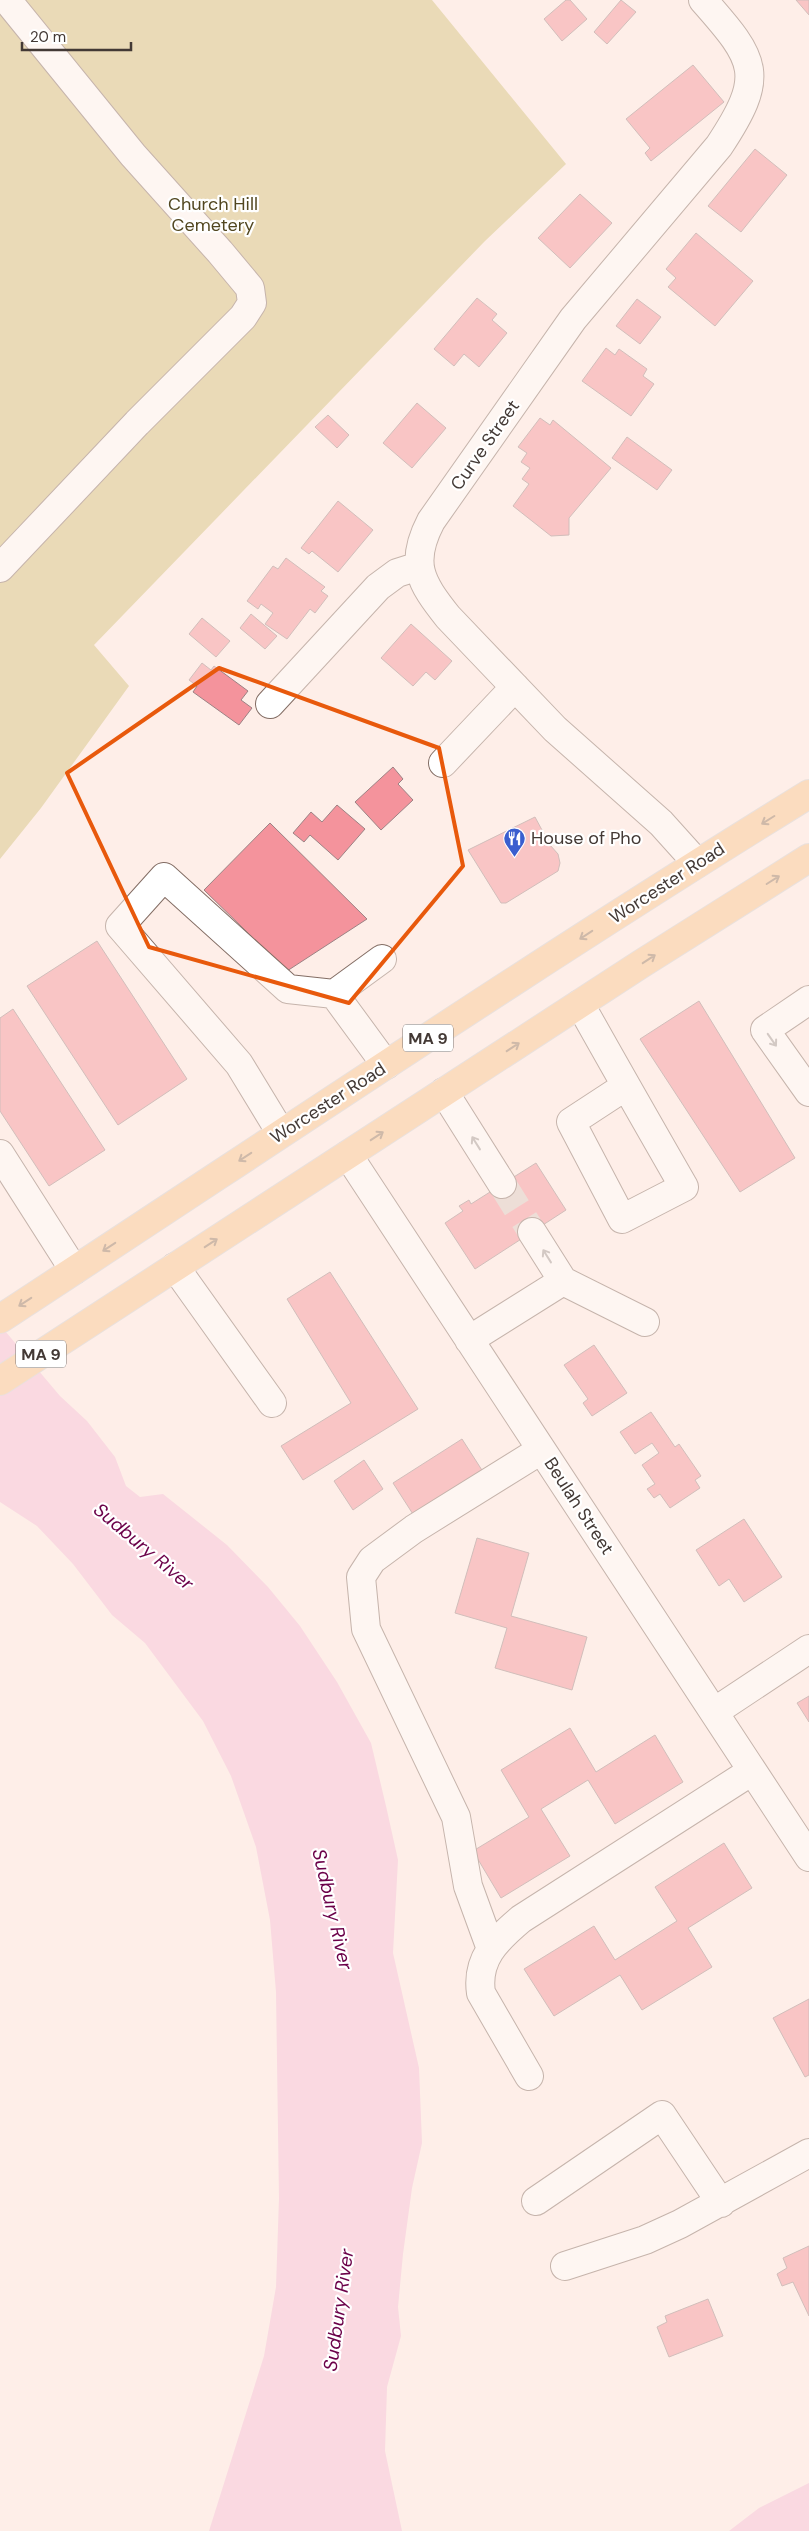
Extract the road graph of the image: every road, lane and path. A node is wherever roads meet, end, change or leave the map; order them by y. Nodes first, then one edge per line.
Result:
1 (7, 0) edge
2 (703, 0) edge
3 (419, 566) junction
4 (0, 568) edge
5 (515, 687) junction
6 (270, 704) dead end
7 (443, 763) dead end
8 (809, 794) edge
9 (809, 858) edge
10 (697, 863) junction
11 (382, 960) dead end
12 (334, 994) junction
13 (809, 1000) edge
14 (580, 1004) junction
15 (386, 1065) junction
16 (626, 1086) junction
17 (444, 1092) junction
18 (809, 1092) edge
19 (281, 1133) junction
20 (0, 1154) edge
21 (348, 1155) junction
22 (502, 1184) tunnel mouth
23 (532, 1232) tunnel mouth
24 (175, 1267) junction
25 (74, 1270) junction
26 (563, 1281) junction
27 (0, 1319) edge
28 (645, 1322) dead end
29 (469, 1340) junction
30 (0, 1381) edge
31 (272, 1403) dead end
32 (541, 1450) junction
33 (809, 1649) edge
34 (714, 1712) junction
35 (752, 1771) junction
36 (809, 1857) edge
37 (492, 1949) junction
38 (529, 2076) dead end
39 (809, 2153) edge
40 (536, 2201) dead end
41 (721, 2203) junction
42 (565, 2266) dead end

1 - 4 street
2 - 3 street, Curve Street
3 - 5 street
3 - 6 street
5 - 7 street
5 - 10 street
8 -> 10 highway, Worcester Road / MA 9
14 -> 9 highway, MA 9
10 -> 15 highway, Worcester Road / MA 9
11 - 12 street
12 - 15 street
12 - 19 street
13 -> 18 street
14 - 16 street
17 -> 14 highway, MA 9
15 - 19 highway, Worcester Road / MA 9
16 - 16 street
21 -> 17 highway, MA 9
22 -> 17 street
19 -> 25 highway, Worcester Road / MA 9
20 - 25 street
24 -> 21 highway, MA 9
21 - 29 street, Beulah Street
26 -> 23 street
24 - 30 highway, MA 9
24 - 31 street
25 -> 27 highway, Worcester Road / MA 9
26 - 28 street
26 - 29 street
29 - 32 street, Beulah Street
32 - 34 street, Beulah Street
32 - 37 street
33 - 34 street
34 - 35 street, Beulah Street
35 - 36 street, Beulah Street
35 - 37 street
37 - 38 street
39 - 41 street
40 - 41 street
41 - 42 street

